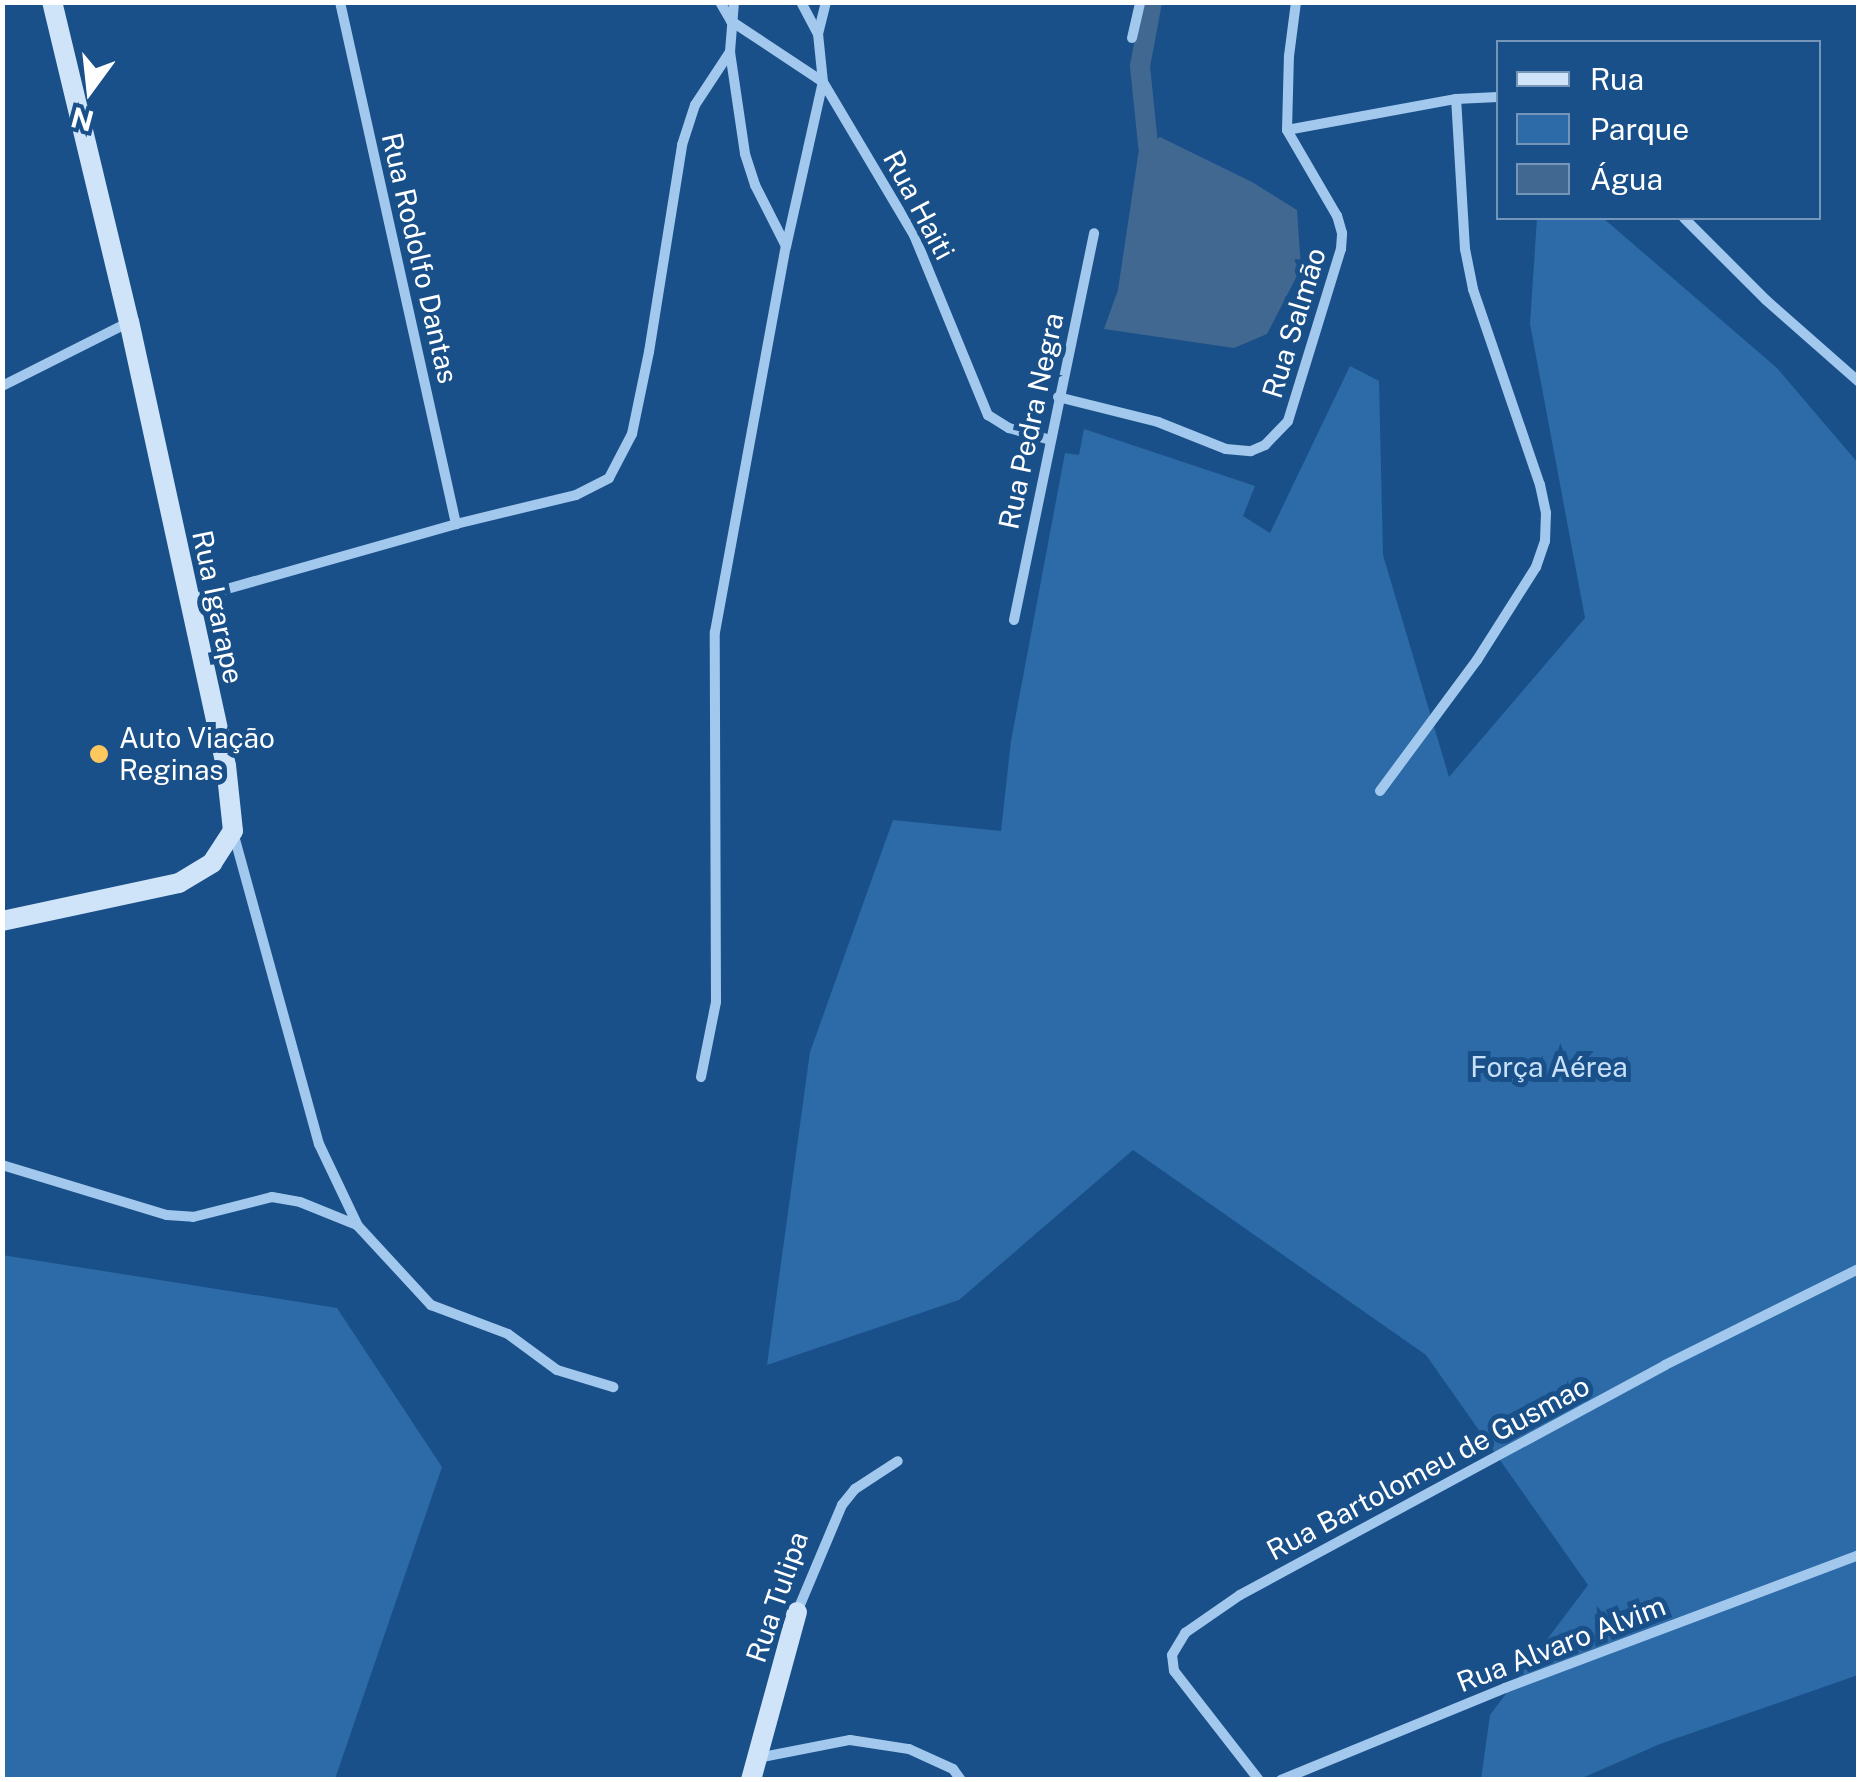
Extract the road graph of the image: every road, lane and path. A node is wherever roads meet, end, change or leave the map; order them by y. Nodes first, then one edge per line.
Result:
1 (52, 2) edge
2 (340, 2) edge
3 (720, 2) edge
4 (734, 2) edge
5 (801, 2) edge
6 (826, 2) edge
7 (1140, 2) edge
8 (1296, 2) edge
9 (731, 21) junction
10 (818, 34) junction
11 (1132, 38) dead end
12 (730, 52) junction
13 (823, 82) junction
14 (1496, 97) edge
15 (1456, 100) junction
16 (1286, 130) junction
17 (1686, 220) edge
18 (1094, 233) dead end
19 (786, 247) junction
20 (130, 322) junction
21 (1858, 381) edge
22 (2, 386) edge
23 (1058, 397) junction
24 (1050, 440) junction
25 (456, 524) junction
26 (188, 600) junction
27 (1014, 620) dead end
28 (1380, 791) dead end
29 (233, 831) junction
30 (2, 921) edge
31 (701, 1077) dead end
32 (2, 1164) edge
33 (358, 1226) junction
34 (1858, 1268) edge
35 (613, 1388) dead end
36 (898, 1461) dead end
37 (1858, 1555) edge
38 (797, 1612) joint
39 (758, 1758) junction
40 (751, 1780) edge
41 (962, 1780) edge
42 (1259, 1780) edge
43 (1281, 1780) edge

1 - 20 main road, Rua Igarape
2 - 25 street, Rua Rodolfo Dantas
3 - 9 street, Rua Haiti
4 - 9 street
5 - 10 street
6 - 10 street
7 - 11 street
8 - 16 street
9 - 12 street
9 - 13 street, Rua Haiti
10 - 13 street
12 - 19 street
12 - 25 street
13 - 19 street
13 - 24 street, Rua Haiti
14 - 15 street
15 - 16 street
15 - 28 street
16 - 23 street, Rua Salmão
17 - 21 street
18 - 23 street, Rua Pedra Negra
19 - 31 street
20 - 22 street
20 - 26 main road, Rua Igarape
23 - 24 street, Rua Pedra Negra
24 - 27 street, Rua Pedra Negra
25 - 26 street
26 - 29 main road, Rua Igarape
29 - 30 main road
29 - 33 street, Rua Igarape
32 - 33 street
33 - 35 street, Rua Igarape
34 - 42 street, Rua Bartolomeu de Gusmao
36 - 38 street, Rua Tulipa
37 - 43 street, Rua Alvaro Alvim
38 - 39 main road, Rua Tulipa
39 - 40 main road, Rua Tulipa
39 - 41 street

